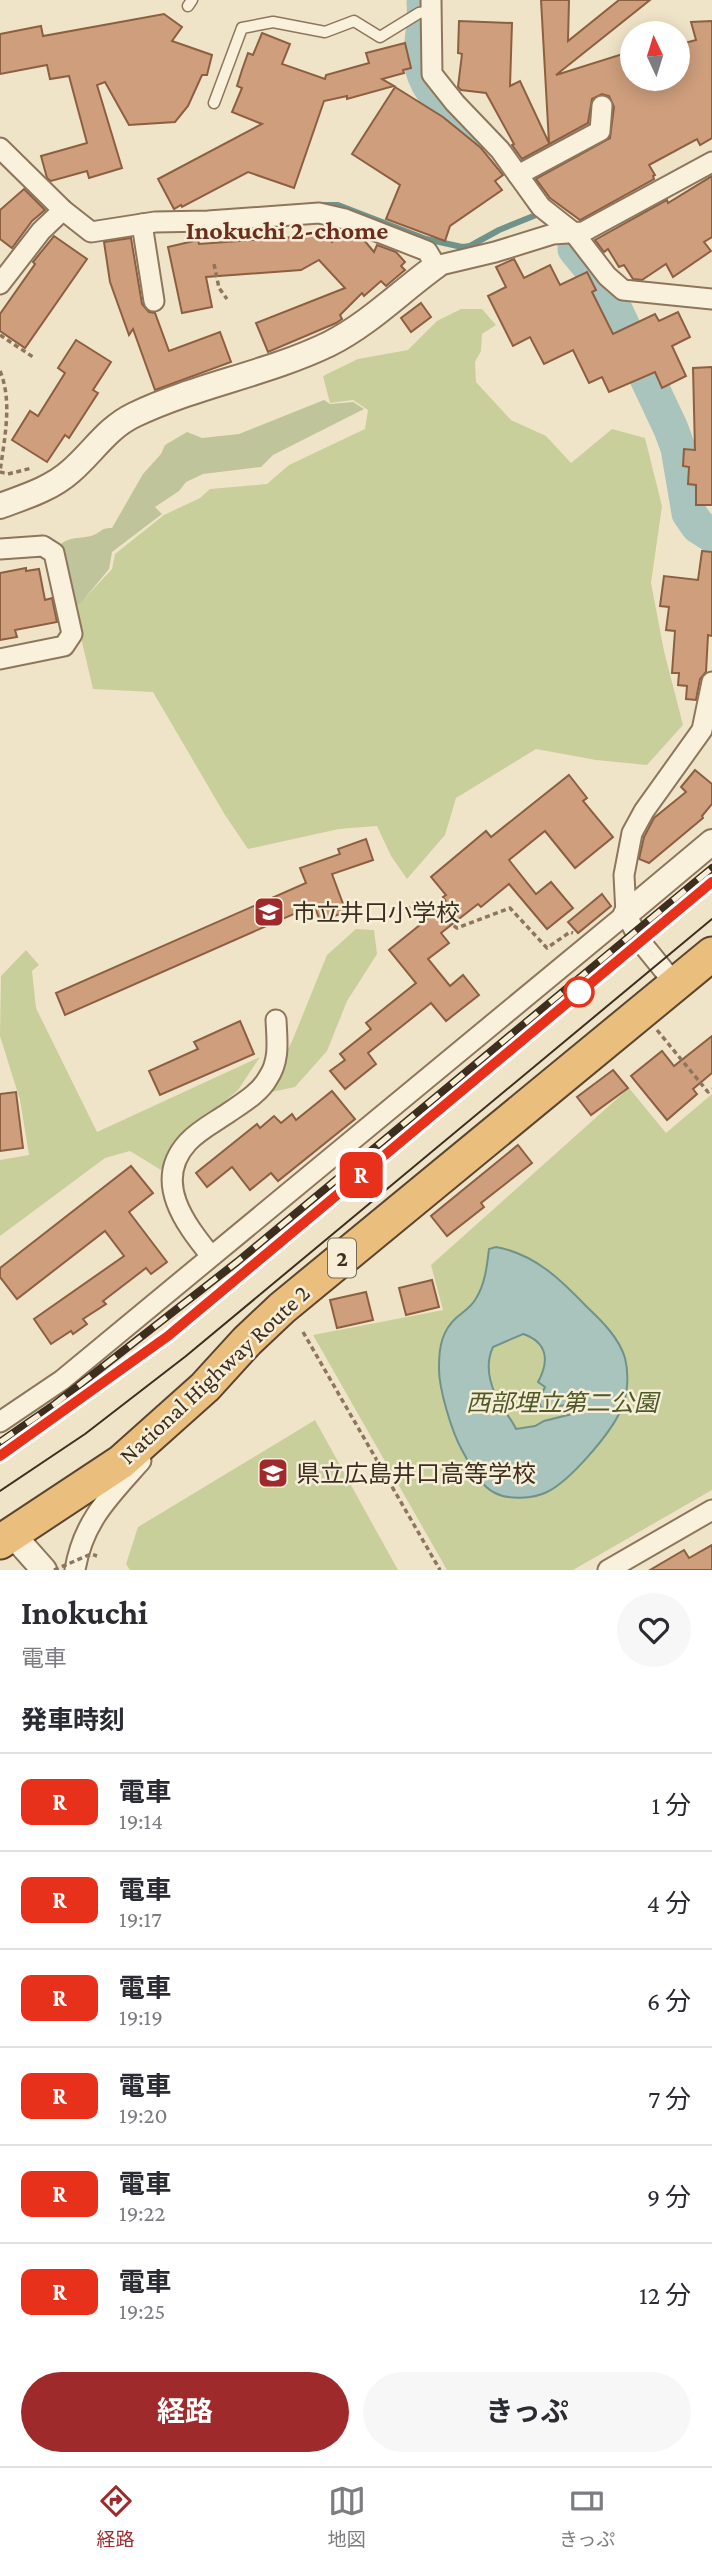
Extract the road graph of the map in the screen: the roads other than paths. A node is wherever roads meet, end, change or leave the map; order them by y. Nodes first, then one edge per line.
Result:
1 (428, 9) edge
2 (214, 103) dead end
3 (602, 106) dead end
4 (0, 148) edge
5 (712, 162) edge
6 (518, 176) junction
7 (63, 210) junction
8 (142, 224) junction
9 (565, 233) junction
10 (436, 266) junction
11 (0, 284) edge
12 (712, 299) edge
13 (154, 301) dead end
14 (0, 506) edge
15 (0, 549) edge
16 (0, 659) edge
17 (712, 682) edge
18 (712, 842) edge
19 (626, 914) junction
20 (712, 954) edge
21 (675, 984) junction
22 (276, 1020) dead end
23 (211, 1256) junction
24 (218, 1373) junction
25 (0, 1422) edge
26 (712, 1510) edge
27 (7, 1538) edge
28 (25, 1570) edge
29 (44, 1570) edge
30 (75, 1570) edge
31 (608, 1570) edge

1 - 2 lane
1 - 6 street
3 - 6 street
4 - 7 street
5 - 9 street
6 - 9 street
7 - 8 street
7 - 11 street
8 - 10 street
8 - 13 street
9 - 10 street
9 - 12 street
10 - 14 street
15 - 16 street
17 - 19 street
18 - 19 street
19 - 21 street
19 - 23 street
20 - 21 highway, National Highway Route 2 / 2
21 - 24 highway, National Highway Route 2 / 2
22 - 23 street
23 - 25 street
24 - 27 highway, National Highway Route 2 / 2
24 - 30 street
26 - 31 street
27 - 28 street
27 - 29 street

